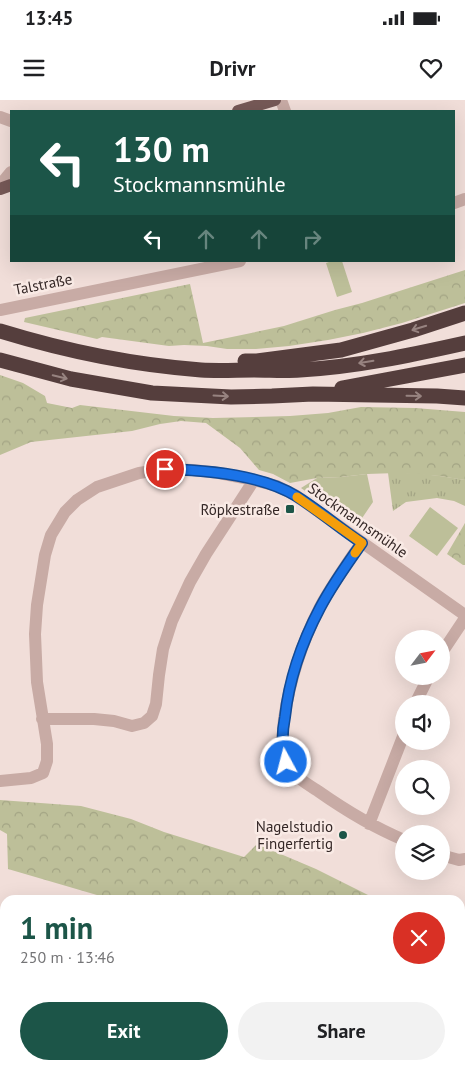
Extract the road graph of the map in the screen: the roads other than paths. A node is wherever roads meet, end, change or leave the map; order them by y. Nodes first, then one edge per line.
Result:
1 (275, 100) edge
2 (241, 110) edge
3 (10, 173) edge
4 (0, 187) edge
5 (235, 262) edge
6 (0, 310) edge
7 (465, 313) edge
8 (0, 331) edge
9 (465, 343) edge
10 (113, 359) junction
11 (6, 362) edge
12 (465, 365) edge
13 (313, 394) junction
14 (465, 398) edge
15 (254, 480) junction
16 (362, 543) junction
17 (465, 617) edge
18 (450, 640) edge
19 (42, 719) junction
20 (398, 750) edge
21 (0, 780) edge
22 (369, 824) junction
23 (395, 836) edge
24 (450, 858) edge
25 (465, 860) edge

1 - 2 main road
3 - 4 street
5 - 6 street, Talstraße
7 -> 10 highway
8 - 10 highway
9 -> 10 highway
11 -> 13 highway
12 - 13 highway
13 -> 14 highway
15 - 16 street, Stockmannsmühle
15 - 19 street
15 - 19 street, Stockmannsmühle
16 - 17 street, Stockmannsmühle
16 - 22 street
17 - 18 street
19 - 21 street, Stockmannsmühle
20 - 22 street
22 - 23 street
24 - 25 street

